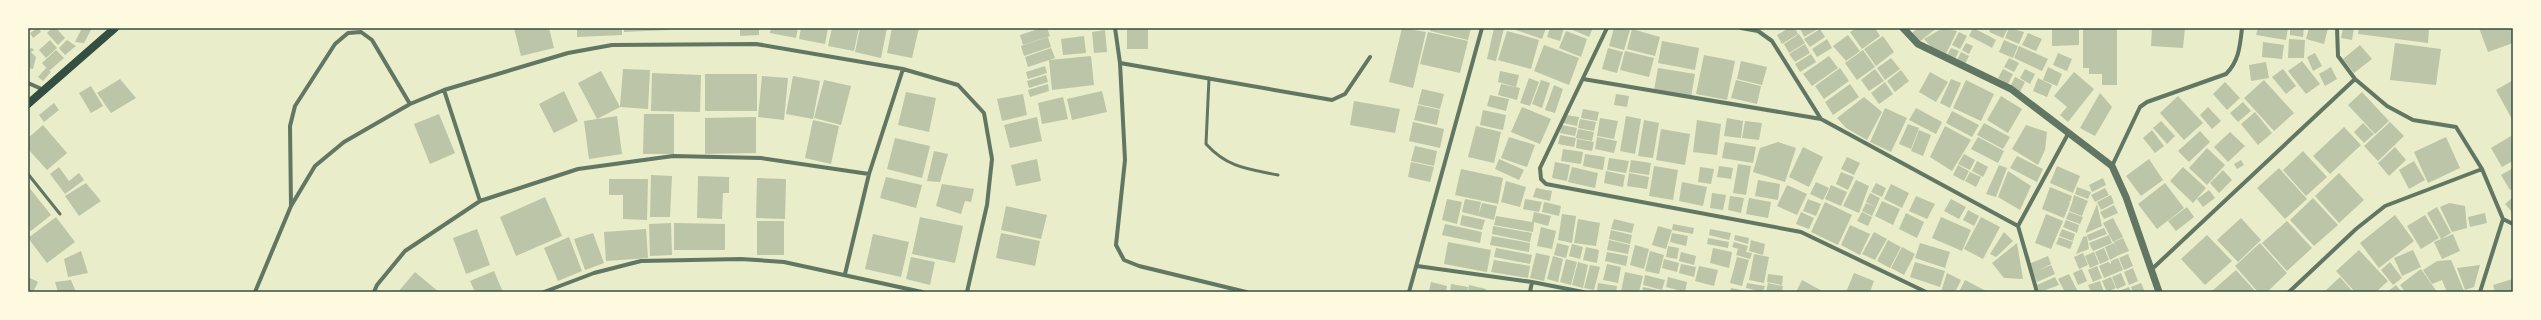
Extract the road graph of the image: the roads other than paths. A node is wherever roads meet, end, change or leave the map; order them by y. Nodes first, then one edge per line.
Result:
1 (115, 28) edge
2 (1115, 28) edge
3 (1482, 28) edge
4 (1607, 28) edge
5 (1741, 28) edge
6 (1903, 28) edge
7 (2242, 28) edge
8 (2337, 28) edge
9 (1370, 57) dead end
10 (1120, 63) junction
11 (903, 69) junction
12 (1209, 78) junction
13 (1583, 79) junction
14 (2355, 79) junction
15 (28, 83) edge
16 (45, 90) junction
17 (444, 90) junction
18 (28, 104) edge
19 (410, 104) junction
20 (1821, 119) junction
21 (2068, 134) junction
22 (2112, 166) junction
23 (2482, 169) junction
24 (28, 174) edge
25 (869, 174) junction
26 (1278, 175) dead end
27 (480, 201) junction
28 (291, 206) junction
29 (60, 214) dead end
30 (2503, 219) junction
31 (2513, 224) edge
32 (2018, 226) junction
33 (1417, 266) junction
34 (2151, 270) junction
35 (844, 274) junction
36 (1532, 282) junction
37 (254, 292) edge
38 (374, 292) edge
39 (544, 292) edge
40 (922, 292) edge
41 (967, 292) edge
42 (1246, 292) edge
43 (1409, 292) edge
44 (1530, 292) edge
45 (1583, 292) edge
46 (1926, 292) edge
47 (2037, 292) edge
48 (2159, 292) edge
49 (2289, 292) edge
50 (2480, 292) edge

1 - 16 main road
2 - 10 street
3 - 33 street
4 - 13 street
5 - 20 street
6 - 21 street
7 - 22 street
8 - 14 street
9 - 12 street
10 - 12 street
10 - 42 street
11 - 17 street
11 - 25 street
11 - 41 street
12 - 26 lane
13 - 20 street
13 - 46 street
14 - 23 street
14 - 34 street
15 - 16 street
16 - 18 main road
17 - 19 street
17 - 27 street
19 - 28 street
19 - 28 street
20 - 32 street
21 - 22 street
21 - 32 street
22 - 34 street
23 - 30 street
23 - 49 street
24 - 29 lane
25 - 27 street
25 - 35 street
27 - 38 street
28 - 37 street
30 - 31 street
30 - 50 street
32 - 47 street
33 - 36 street
33 - 43 street
34 - 48 street
35 - 39 street
35 - 40 street
36 - 44 street
36 - 45 street

